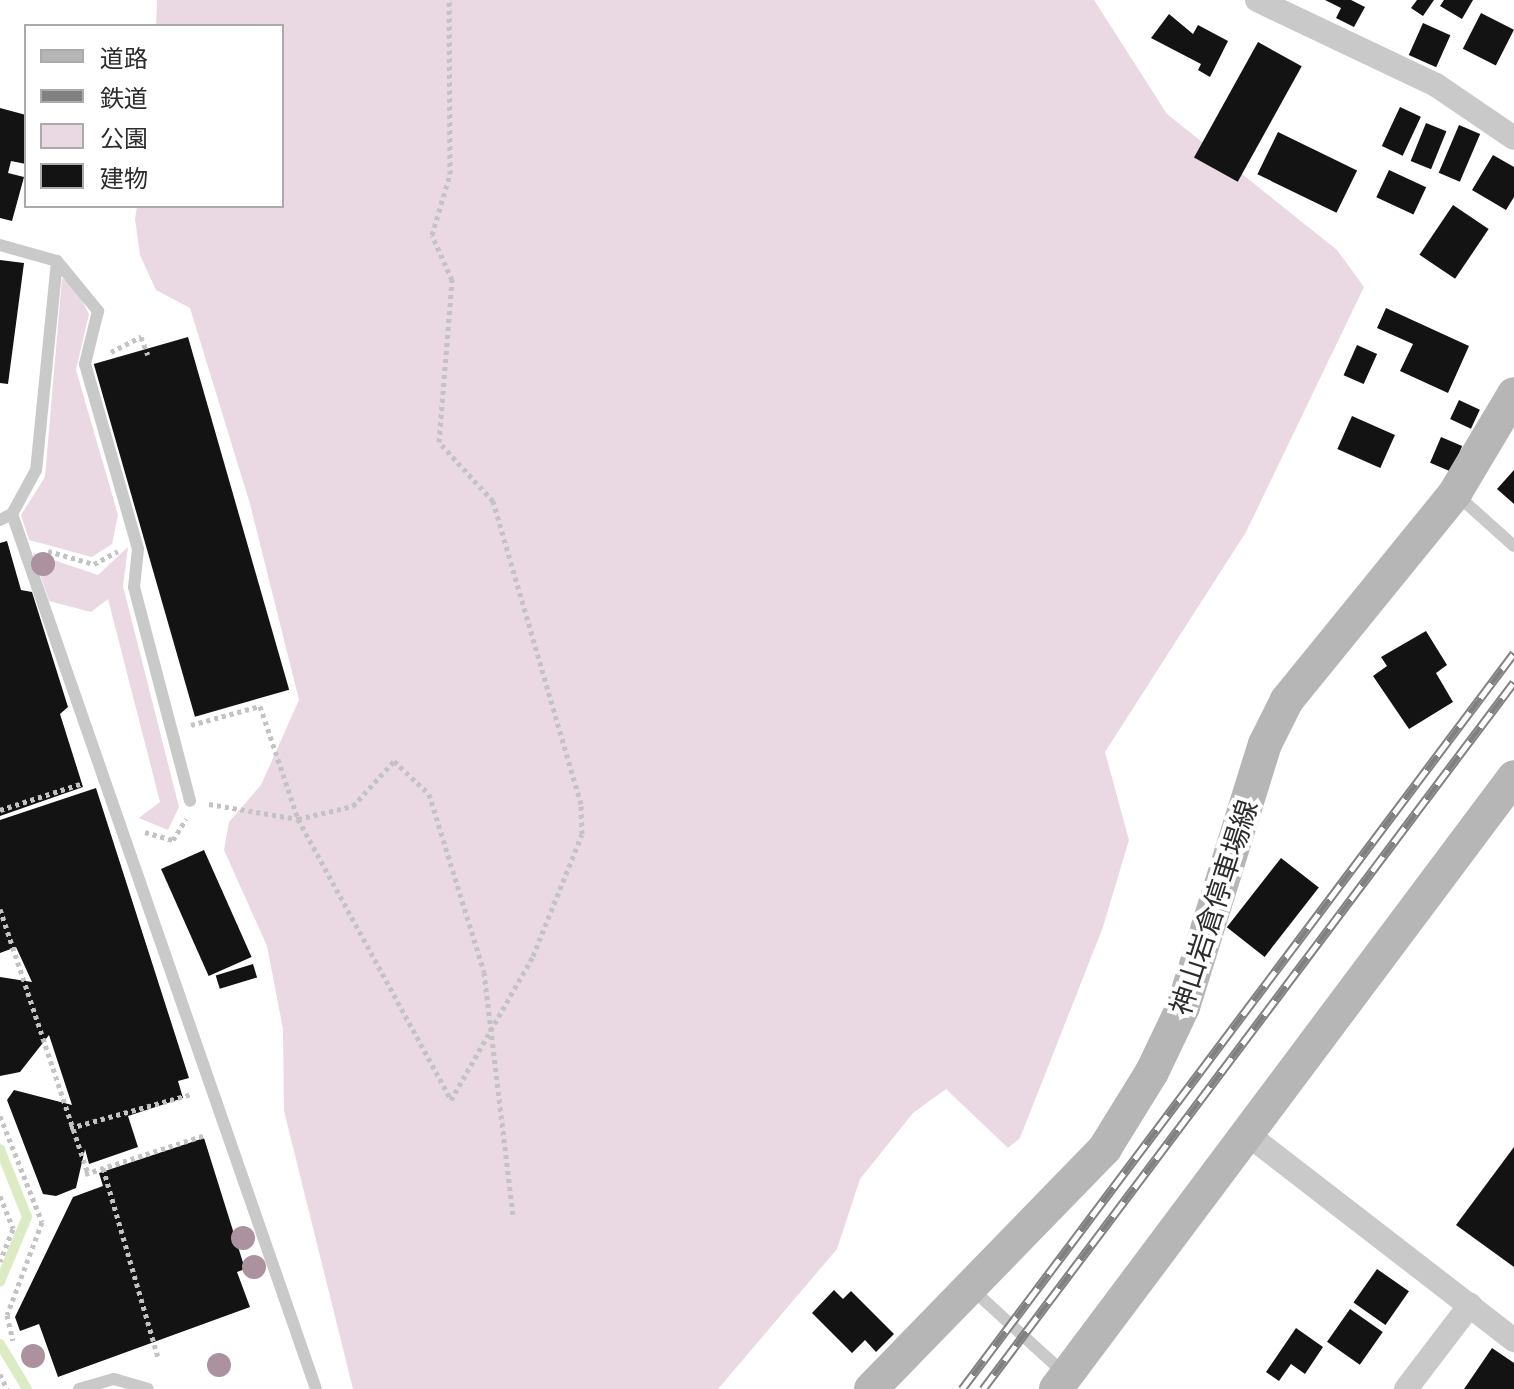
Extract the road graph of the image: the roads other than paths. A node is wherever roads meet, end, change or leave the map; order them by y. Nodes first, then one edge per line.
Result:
1 (1257, 0) edge
2 (1514, 138) edge
3 (0, 245) edge
4 (57, 261) junction
5 (1514, 394) edge
6 (1455, 493) junction
7 (6, 517) edge
8 (1514, 546) edge
9 (1514, 777) edge
10 (190, 801) road end
11 (1246, 1133) junction
12 (970, 1288) junction
13 (1470, 1305) junction
14 (1514, 1340) edge
15 (1061, 1382) edge
16 (79, 1389) edge
17 (148, 1389) edge
18 (316, 1389) edge
19 (871, 1389) edge
20 (1406, 1389) edge

1 - 2 street
3 - 4 lane
4 - 7 lane
4 - 10 lane
5 - 6 main road, 神山岩倉停車場線
6 - 8 lane
6 - 12 main road, 神山岩倉停車場線
7 - 18 lane
9 - 11 main road
11 - 13 street
11 - 15 main road
12 - 15 lane
12 - 19 main road, 神山岩倉停車場線
13 - 14 street
13 - 20 street
16 - 17 lane

